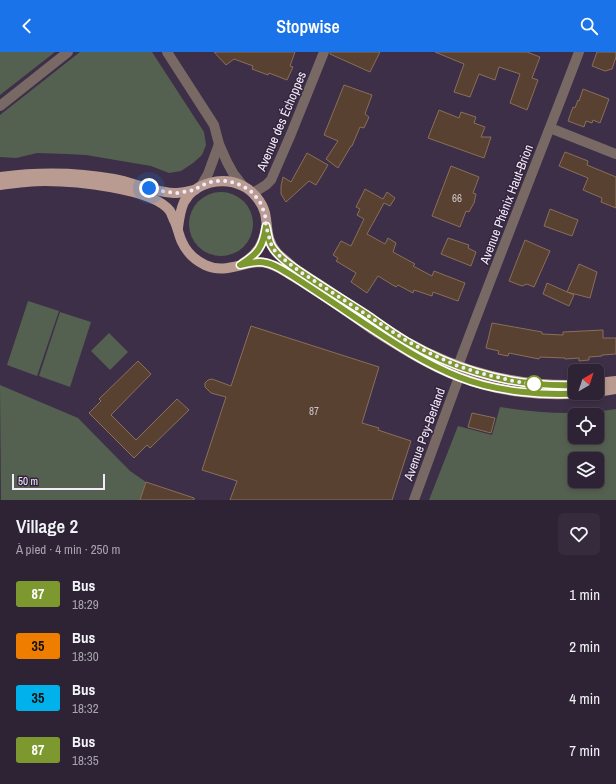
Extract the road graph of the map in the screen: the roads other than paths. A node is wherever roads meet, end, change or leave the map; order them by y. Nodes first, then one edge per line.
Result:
1 (68, 52) edge
2 (167, 52) edge
3 (324, 52) edge
4 (579, 52) edge
5 (0, 106) edge
6 (550, 128) junction
7 (219, 144) junction
8 (616, 154) edge
9 (0, 177) edge
10 (0, 185) edge
11 (243, 186) junction
12 (198, 188) junction
13 (253, 193) junction
14 (266, 226) junction
15 (178, 230) junction
16 (240, 265) junction
17 (458, 366) junction
18 (459, 377) junction
19 (616, 381) edge
20 (604, 383) edge
21 (568, 385) edge
22 (616, 389) edge
23 (604, 391) edge
24 (568, 394) edge
25 (414, 500) edge

1 - 5 street
2 - 7 street
3 - 13 street, Avenue des Échoppes
4 - 6 street, Avenue Phénix Haut-Brion
6 - 8 street
6 - 17 street, Avenue Phénix Haut-Brion
7 - 11 street
7 - 12 street
9 - 12 main road
10 - 15 main road
11 - 12 main road
11 - 13 main road
12 - 15 main road
13 - 14 main road
14 - 16 main road
14 - 17 main road
15 - 16 main road
16 - 18 main road
17 - 21 main road
18 - 24 main road
18 - 25 street, Avenue Pey-Berland
19 - 20 main road
22 - 23 main road

